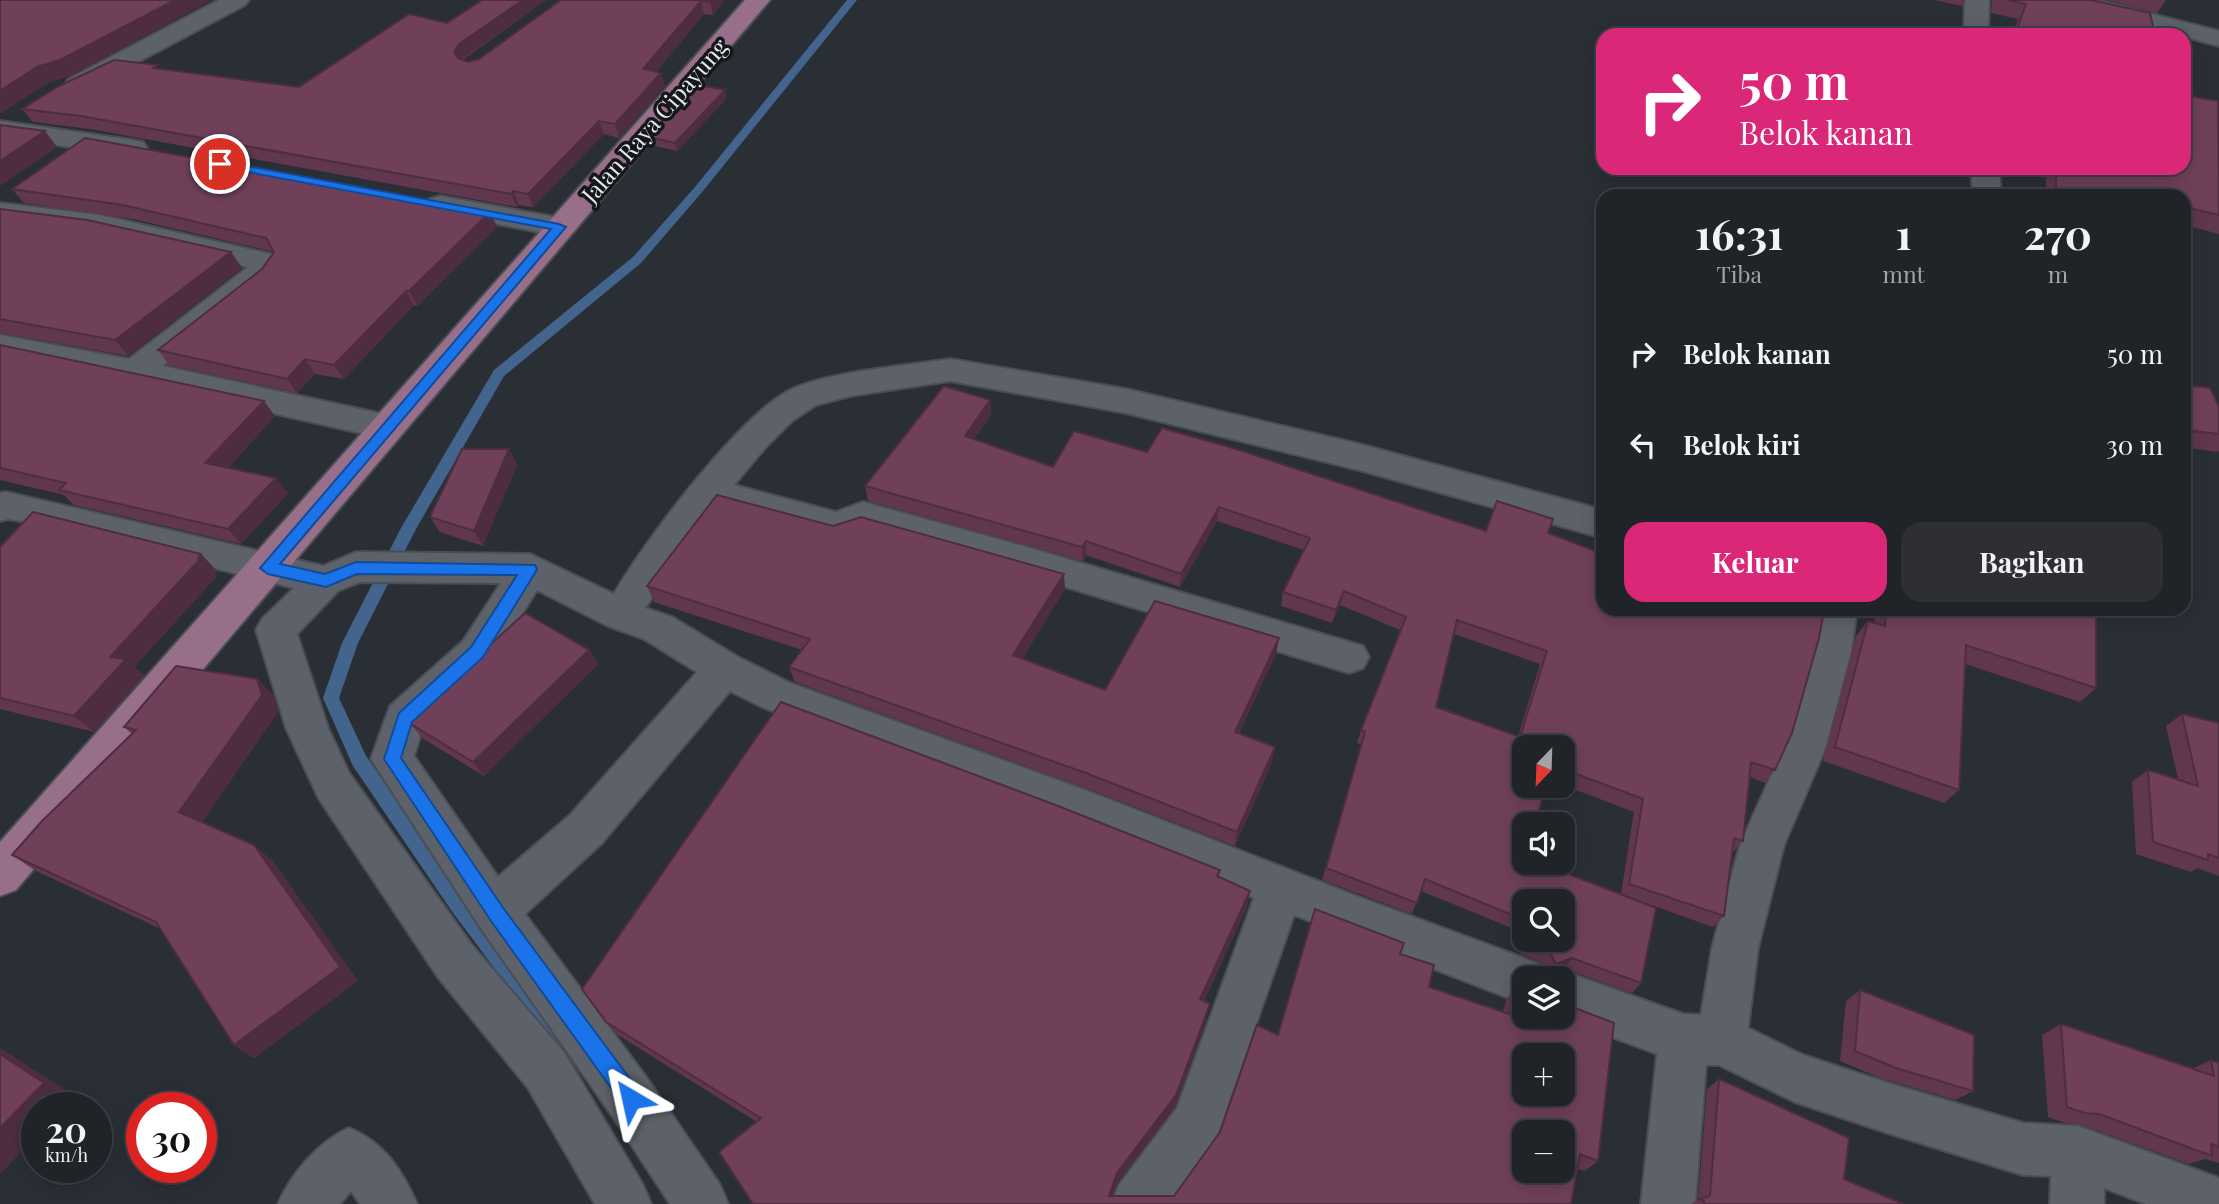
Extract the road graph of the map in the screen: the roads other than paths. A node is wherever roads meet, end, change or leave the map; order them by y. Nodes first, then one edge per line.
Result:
1 (237, 0) edge
2 (758, 0) edge
3 (1977, 0) edge
4 (2059, 0) edge
5 (1976, 28) edge
6 (2179, 28) edge
7 (2191, 31) edge
8 (2219, 39) edge
9 (58, 91) edge
10 (35, 106) edge
11 (0, 129) edge
12 (90, 140) junction
13 (157, 152) edge
14 (57, 162) edge
15 (24, 185) edge
16 (412, 200) edge
17 (0, 205) edge
18 (0, 212) edge
19 (559, 227) junction
20 (0, 346) edge
21 (135, 371) junction
22 (387, 427) junction
23 (709, 492) junction
24 (0, 508) edge
25 (1596, 522) edge
26 (268, 568) junction
27 (530, 569) junction
28 (341, 574) junction
29 (622, 615) junction
30 (225, 616) junction
31 (1837, 616) edge
32 (276, 630) junction
33 (1349, 657) dead end
34 (723, 668) junction
35 (0, 875) edge
36 (1280, 889) junction
37 (498, 915) junction
38 (1512, 976) edge
39 (1575, 999) edge
40 (1702, 1040) junction
41 (2078, 1152) junction
42 (305, 1204) edge
43 (390, 1204) edge
44 (624, 1204) edge
45 (701, 1204) edge
46 (1138, 1204) edge
47 (1668, 1204) edge
48 (2077, 1204) edge
49 (2216, 1204) edge

1 - 9 street
2 - 19 main road, Jalan Raya Cipayung
3 - 5 street
4 - 6 street
7 - 8 street
10 - 11 street
11 - 12 street
12 - 13 street
12 - 14 street
15 - 17 street
16 - 19 street
18 - 21 street
19 - 22 main road, Jalan Raya Cipayung
20 - 21 street
21 - 22 street
22 - 26 main road, Jalan Raya Cipayung
23 - 25 street
23 - 29 street
23 - 33 street
24 - 26 street
26 - 28 street
26 - 30 main road, Jalan Raya Cipayung
27 - 28 street
27 - 29 street
27 - 37 street
28 - 32 street
29 - 34 street
30 - 32 street
30 - 35 main road, Jalan Raya Cipayung
31 - 40 street
32 - 44 street
34 - 36 street
34 - 37 street
36 - 38 street
36 - 46 street
37 - 45 street
39 - 40 street
40 - 41 street
40 - 47 street
41 - 48 street
41 - 49 street
42 - 43 street

